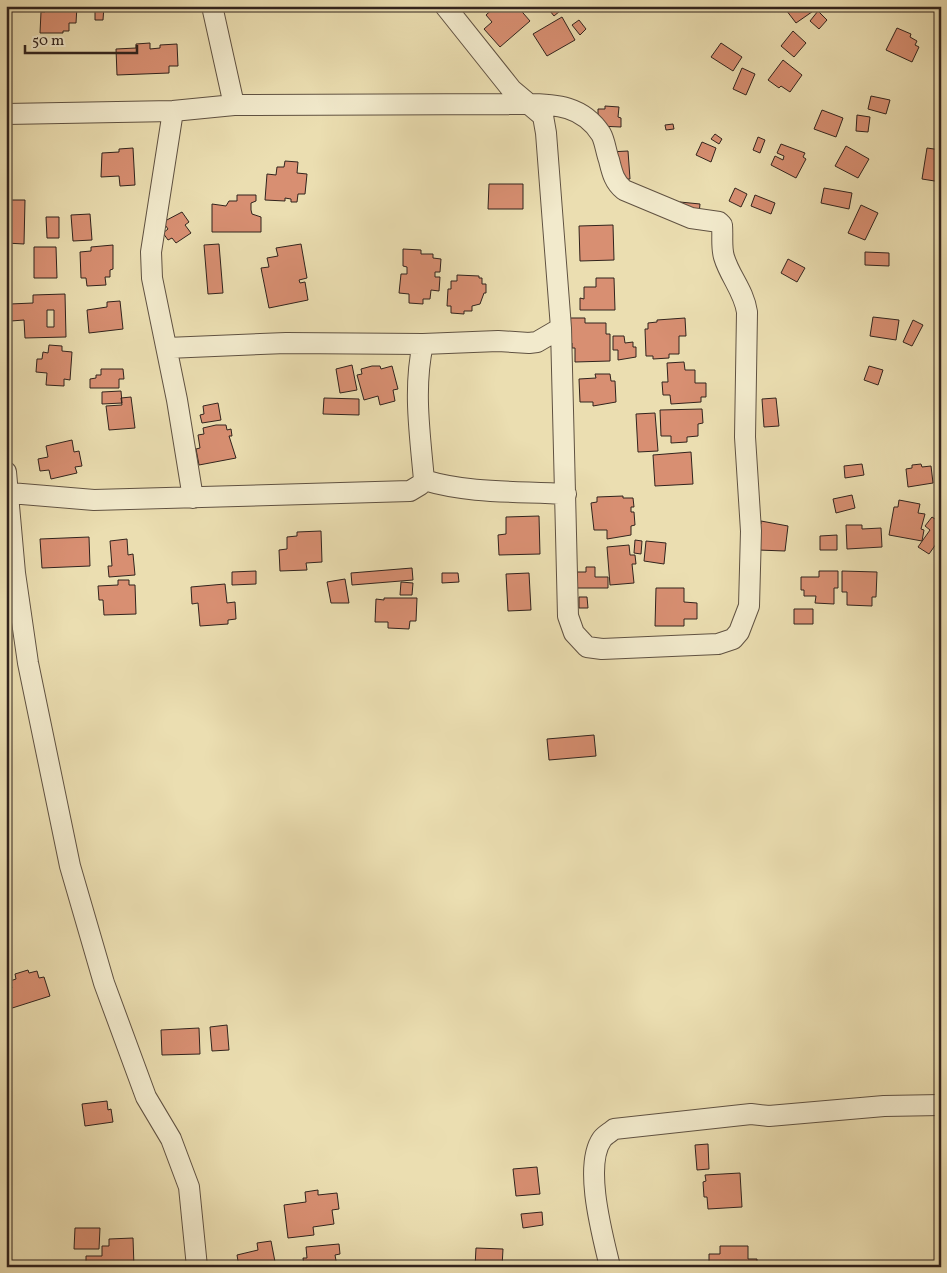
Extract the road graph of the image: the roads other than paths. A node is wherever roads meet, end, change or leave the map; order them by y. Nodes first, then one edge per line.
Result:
1 (212, 6) edge
2 (445, 6) edge
3 (526, 104) junction
4 (234, 106) junction
5 (173, 110) junction
6 (6, 114) edge
7 (561, 328) junction
8 (423, 344) junction
9 (167, 348) junction
10 (6, 472) edge
11 (424, 480) junction
12 (10, 493) junction
13 (566, 494) junction
14 (193, 498) junction
15 (941, 1105) edge
16 (197, 1267) edge
17 (610, 1267) edge

1 - 4 street
2 - 3 street
3 - 4 street
3 - 7 street
3 - 13 street
4 - 5 street
5 - 6 street
5 - 9 street
7 - 8 street
7 - 13 street
8 - 9 street
8 - 11 street
9 - 14 street
10 - 12 street
11 - 13 street
11 - 14 street
12 - 14 street
12 - 16 street
15 - 17 street

